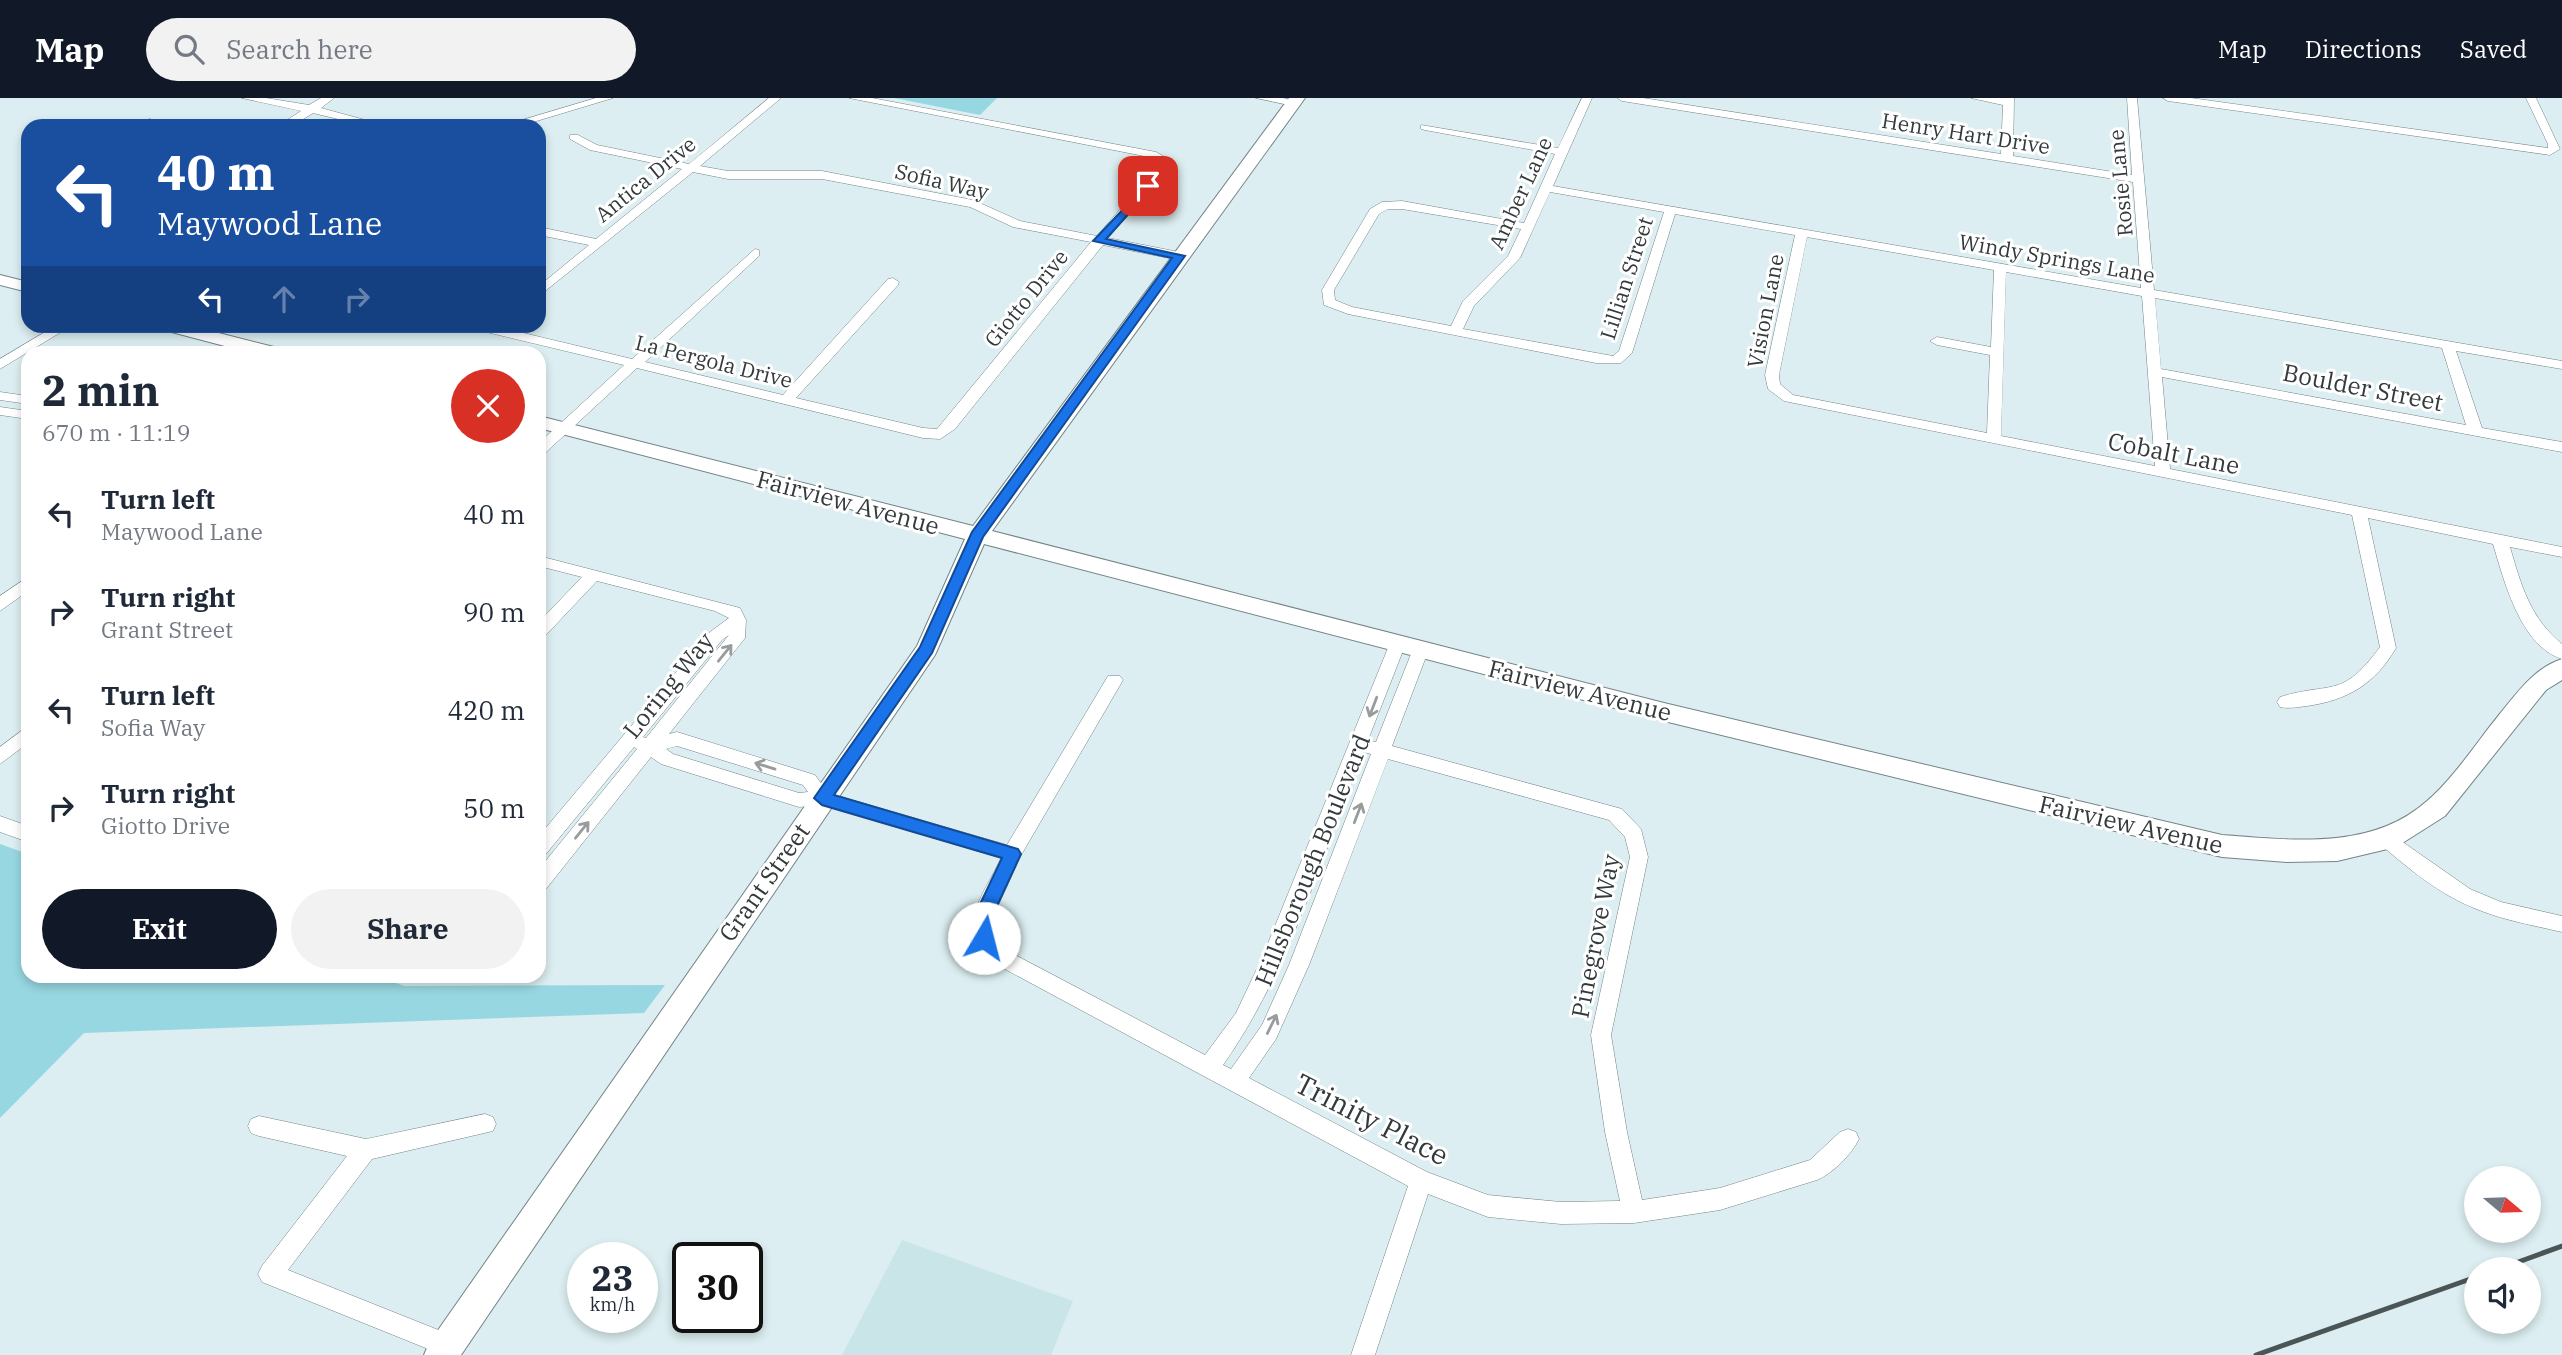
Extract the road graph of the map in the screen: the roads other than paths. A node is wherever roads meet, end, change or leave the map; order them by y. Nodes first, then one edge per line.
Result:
1 (247, 98) edge
2 (329, 98) edge
3 (608, 98) edge
4 (625, 98) edge
5 (776, 98) edge
6 (854, 98) edge
7 (1261, 98) edge
8 (1587, 98) edge
9 (1622, 98) edge
10 (1976, 98) edge
11 (2132, 98) edge
12 (2168, 98) edge
13 (2531, 98) edge
14 (2009, 100) edge
15 (1295, 101) edge
16 (311, 109) junction
17 (295, 119) edge
18 (352, 119) edge
19 (533, 119) edge
20 (546, 120) edge
21 (1425, 127) dead end
22 (574, 137) dead end
23 (1560, 152) junction
24 (2007, 159) junction
25 (692, 168) junction
26 (2138, 179) junction
27 (1545, 188) junction
28 (1670, 211) junction
29 (1528, 227) junction
30 (546, 232) edge
31 (1801, 234) junction
32 (1099, 241) junction
33 (599, 243) junction
34 (755, 253) dead end
35 (1179, 256) junction
36 (2000, 269) junction
37 (0, 280) edge
38 (892, 282) dead end
39 (21, 285) edge
40 (546, 286) edge
41 (2148, 293) junction
42 (1455, 332) junction
43 (31, 333) edge
44 (53, 333) edge
45 (199, 333) edge
46 (519, 333) edge
47 (1937, 341) dead end
48 (32, 346) edge
49 (248, 346) edge
50 (2448, 346) junction
51 (0, 352) edge
52 (1997, 352) junction
53 (21, 353) edge
54 (633, 363) junction
55 (2562, 365) edge
56 (0, 366) edge
57 (2155, 372) junction
58 (1780, 393) joint
59 (0, 396) edge
60 (21, 399) edge
61 (786, 400) junction
62 (0, 411) edge
63 (21, 414) edge
64 (546, 424) edge
65 (564, 428) junction
66 (2476, 432) junction
67 (940, 434) joint
68 (1994, 440) junction
69 (546, 445) edge
70 (2562, 447) edge
71 (2163, 474) junction
72 (2359, 513) junction
73 (976, 536) junction
74 (2500, 541) junction
75 (2562, 552) edge
76 (546, 563) edge
77 (592, 576) junction
78 (21, 588) edge
79 (0, 605) edge
80 (738, 620) junction
81 (546, 625) edge
82 (1409, 646) junction
83 (2562, 653) edge
84 (2562, 668) edge
85 (1114, 680) dead end
86 (2286, 702) dead end
87 (21, 739) edge
88 (629, 739) junction
89 (1359, 744) junction
90 (650, 746) junction
91 (1383, 750) junction
92 (0, 757) edge
93 (822, 798) junction
94 (0, 824) edge
95 (21, 832) edge
96 (2387, 839) junction
97 (546, 840) edge
98 (1012, 854) junction
99 (546, 874) edge
100 (2562, 923) edge
101 (1209, 1068) junction
102 (1235, 1081) junction
103 (485, 1124) dead end
104 (259, 1126) dead end
105 (1848, 1139) dead end
106 (366, 1150) junction
107 (1421, 1181) junction
108 (1634, 1212) junction
109 (445, 1350) edge
110 (1363, 1355) edge

1 - 16 street
2 - 16 street
3 - 19 street
4 - 20 street
5 - 25 street, Antica Drive
6 - 32 street, Giotto Drive
7 - 15 street
8 - 23 street, Amber Lane
9 - 24 street, Henry Hart Drive
10 - 14 street
11 - 26 street, Rosie Lane
12 - 13 street
14 - 24 street
15 - 35 street, Grant Street
16 - 17 street
16 - 18 street
21 - 23 street
22 - 25 street, Sofia Way
23 - 27 street, Amber Lane
24 - 26 street, Henry Hart Drive
25 - 32 street, Sofia Way
25 - 33 street, Antica Drive
26 - 41 street, Rosie Lane
27 - 28 street, Windy Springs Lane
27 - 29 street, Amber Lane
28 - 31 street, Windy Springs Lane
28 - 42 street, Lillian Street
29 - 42 street, Amber Lane
29 - 42 street, Lillian Street
30 - 33 street
31 - 36 street, Windy Springs Lane
31 - 58 street, Vision Lane
32 - 35 street, Sofia Way
32 - 67 street, Giotto Drive
33 - 40 street, Antica Drive
34 - 54 street
35 - 73 street, Grant Street
36 - 41 street, Windy Springs Lane
36 - 52 street
37 - 39 street
38 - 61 street
41 - 50 street, Windy Springs Lane
41 - 57 street, Rosie Lane
43 - 51 street
44 - 48 street
45 - 49 street
46 - 54 street, La Pergola Drive
47 - 52 street
50 - 55 street, Windy Springs Lane
50 - 66 street
52 - 68 street
53 - 56 street
54 - 61 street, La Pergola Drive
54 - 65 street
57 - 66 street, Boulder Street
57 - 71 street, Rosie Lane
58 - 68 street, Cobalt Lane
59 - 60 street
61 - 67 street, La Pergola Drive
62 - 63 street
64 - 65 street, Fairview Avenue
65 - 69 street
65 - 73 street, Fairview Avenue
66 - 70 street, Boulder Street
68 - 71 street, Cobalt Lane
71 - 72 street, Cobalt Lane
72 - 74 street, Cobalt Lane
72 - 86 street
73 - 82 street, Fairview Avenue
73 - 93 street, Grant Street
74 - 75 street, Cobalt Lane
74 - 83 street
76 - 77 street
77 - 80 street
77 - 81 street
78 - 79 street
80 - 88 street, Loring Way
90 -> 80 street, Loring Way
82 -> 89 street, Hillsborough Boulevard
82 - 91 street, Hillsborough Boulevard
82 - 96 street, Fairview Avenue
84 - 96 street, Fairview Avenue
85 - 98 street, Trinity Place
87 - 92 street
88 - 90 street
88 - 97 street, Loring Way
89 - 91 street, Pinegrove Way
89 - 101 street, Hillsborough Boulevard
90 - 93 street
99 -> 90 street, Loring Way
102 -> 91 street, Hillsborough Boulevard
91 - 108 street, Pinegrove Way
93 - 98 street
93 - 109 street, Grant Street
94 - 95 street
96 - 100 street
98 - 101 street, Trinity Place
101 - 102 street, Trinity Place
102 - 107 street, Trinity Place
103 - 106 street
104 - 106 street
105 - 108 street, Trinity Place
106 - 109 street
107 - 108 street, Trinity Place
107 - 110 street

